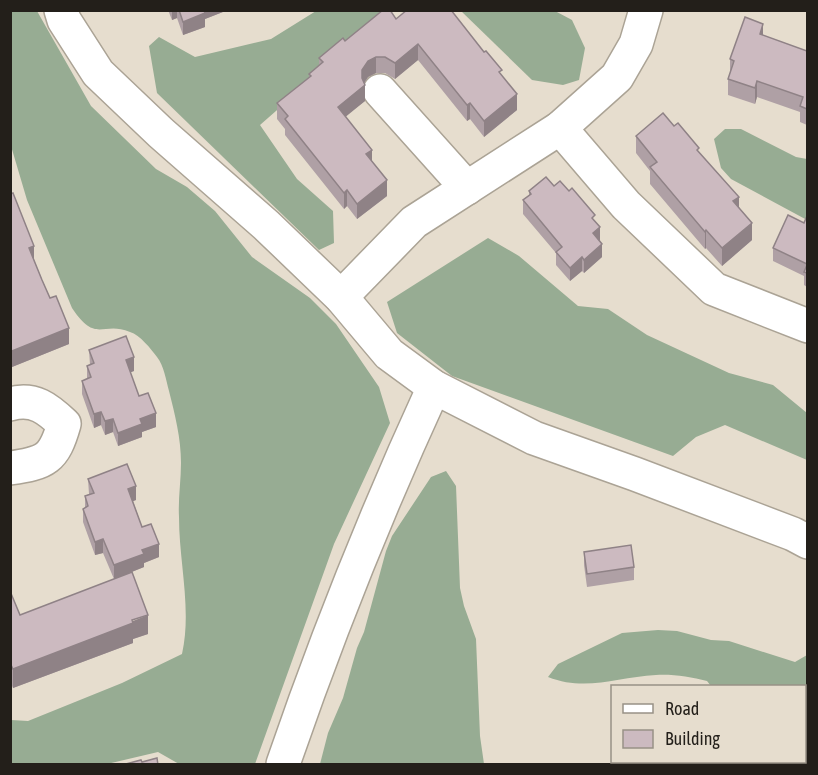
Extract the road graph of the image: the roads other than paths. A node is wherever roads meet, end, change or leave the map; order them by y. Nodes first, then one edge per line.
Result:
1 (61, 10) edge
2 (646, 10) edge
3 (380, 91) dead end
4 (560, 128) junction
5 (467, 188) junction
6 (341, 297) junction
7 (807, 326) edge
8 (434, 387) junction
9 (10, 404) edge
10 (10, 468) edge
11 (807, 542) edge
12 (283, 765) edge

1 - 6 street
2 - 4 street
3 - 5 street
4 - 5 street
4 - 7 street
5 - 6 street
6 - 8 street
8 - 11 street
8 - 12 street
9 - 10 street

